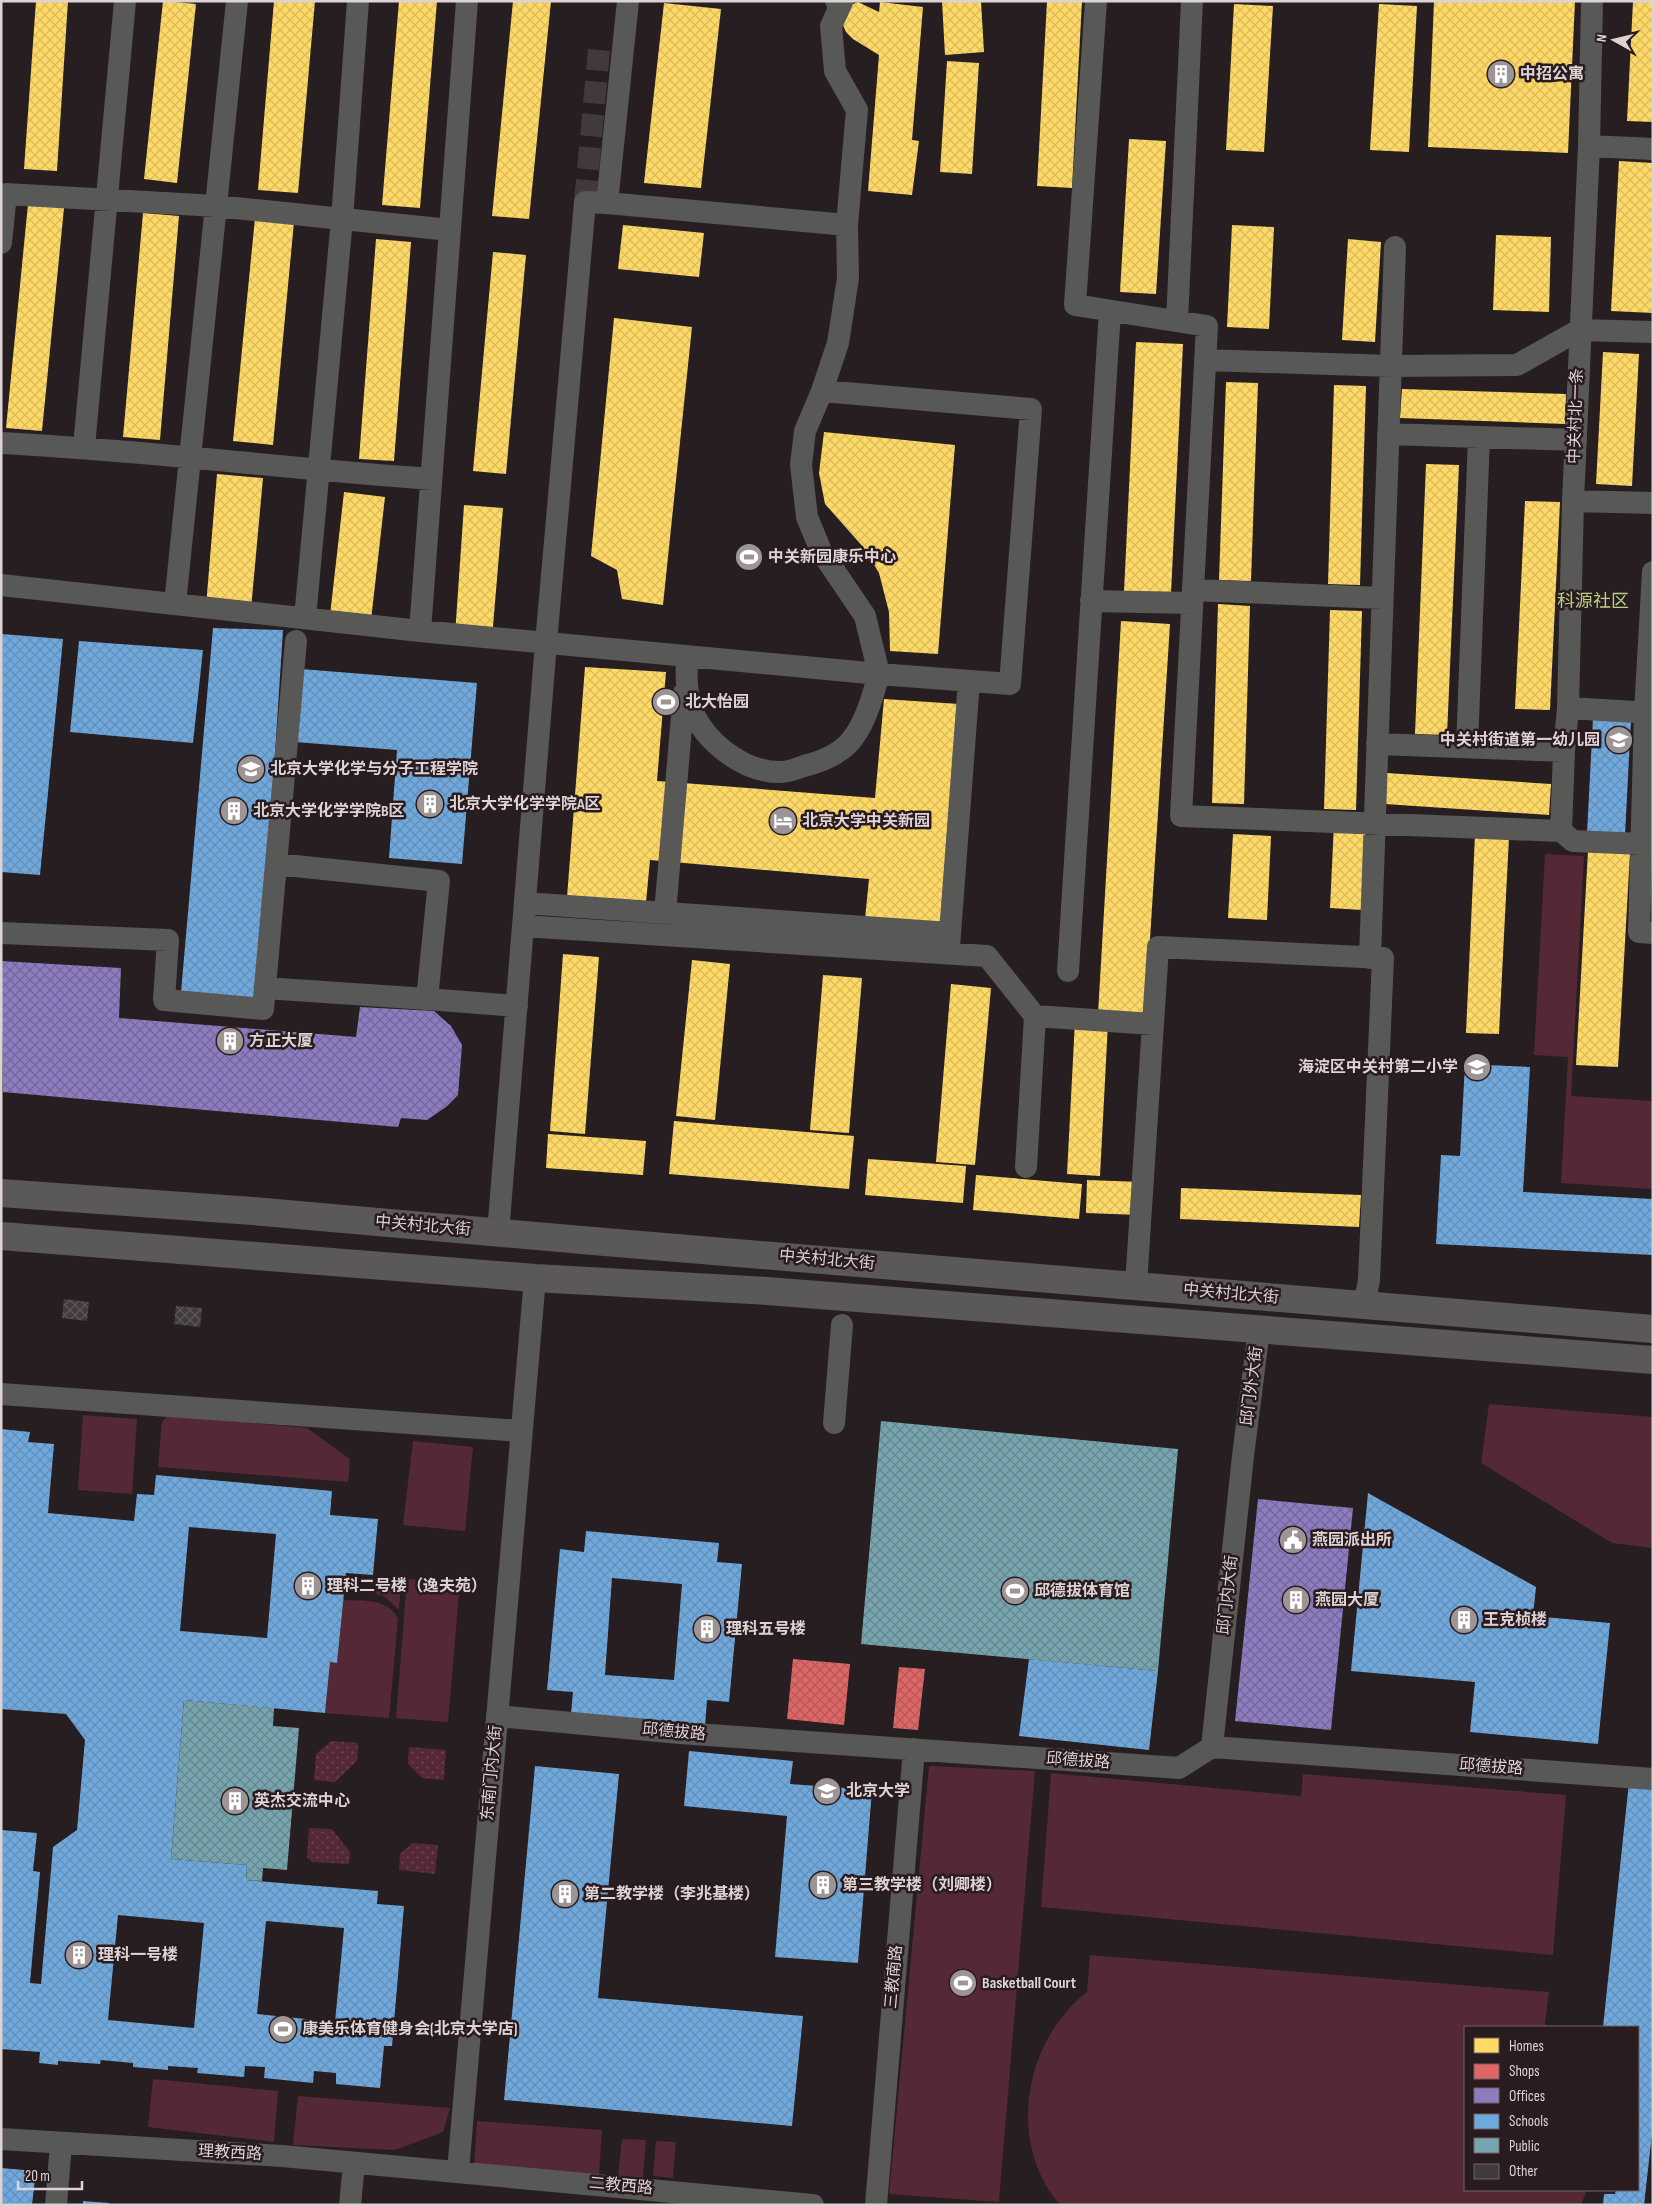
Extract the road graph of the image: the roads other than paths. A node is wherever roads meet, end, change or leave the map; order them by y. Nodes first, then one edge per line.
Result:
1 (125, 1) edge
2 (237, 1) edge
3 (358, 1) edge
4 (467, 1) edge
5 (628, 1) edge
6 (836, 1) edge
7 (1096, 1) edge
8 (1192, 1) edge
9 (1592, 1) edge
10 (1588, 146) junction
11 (1653, 149) edge
12 (107, 199) junction
13 (607, 203) junction
14 (216, 206) junction
15 (342, 219) junction
16 (847, 224) junction
17 (450, 230) junction
18 (1, 243) edge
19 (1395, 247) dead end
20 (1110, 311) junction
21 (1177, 321) junction
22 (1580, 330) junction
23 (1653, 332) edge
24 (1205, 360) junction
25 (1391, 366) junction
26 (822, 391) junction
27 (1388, 434) junction
28 (1479, 437) junction
29 (1576, 440) junction
30 (1, 443) edge
31 (84, 447) junction
32 (190, 458) junction
33 (318, 471) junction
34 (431, 479) junction
35 (1573, 501) junction
36 (1653, 503) edge
37 (1653, 572) edge
38 (1, 585) edge
39 (1193, 596) junction
40 (1382, 598) junction
41 (1091, 601) junction
42 (175, 604) junction
43 (305, 618) junction
44 (420, 631) junction
45 (296, 641) dead end
46 (546, 643) junction
47 (686, 667) junction
48 (879, 674) junction
49 (969, 681) junction
50 (1568, 708) junction
51 (1649, 712) edge
52 (1377, 744) junction
53 (1467, 747) junction
54 (1564, 751) junction
55 (1374, 824) junction
56 (1561, 831) junction
57 (1642, 844) junction
58 (276, 864) junction
59 (525, 903) junction
60 (665, 913) junction
61 (523, 926) junction
62 (1653, 932) edge
63 (1, 933) edge
64 (949, 944) junction
65 (1370, 958) junction
66 (1068, 971) dead end
67 (264, 988) junction
68 (427, 999) junction
69 (516, 1006) junction
70 (1035, 1016) junction
71 (1153, 1024) junction
72 (1026, 1167) dead end
73 (1, 1193) edge
74 (498, 1233) junction
75 (1, 1236) edge
76 (535, 1278) junction
77 (1136, 1285) junction
78 (1364, 1306) junction
79 (842, 1325) dead end
80 (1653, 1328) edge
81 (1259, 1330) junction
82 (1653, 1360) edge
83 (1, 1394) edge
84 (834, 1423) dead end
85 (521, 1431) junction
86 (1245, 1443) joint
87 (497, 1716) junction
88 (1212, 1747) junction
89 (914, 1749) junction
90 (1653, 1779) edge
91 (1, 2139) edge
92 (61, 2144) junction
93 (354, 2163) junction
94 (458, 2171) junction
95 (646, 2197) edge
96 (56, 2205) edge
97 (350, 2205) edge
98 (813, 2205) edge
99 (876, 2205) edge

1 - 12 street
2 - 14 street
3 - 15 street
4 - 17 street
5 - 13 street
6 - 16 street
7 - 20 street
8 - 21 street
9 - 10 street, 中关村北一条
10 - 11 street
10 - 22 street, 中关村北一条
12 - 14 street
12 - 18 street
12 - 31 street
13 - 16 street
13 - 46 street
14 - 15 street
14 - 32 street
15 - 17 street
15 - 33 street
16 - 26 street
17 - 34 street
19 - 25 street
20 - 21 street
20 - 41 street
21 - 24 street
22 - 23 street
22 - 25 street
22 - 29 street, 中关村北一条
24 - 25 street
24 - 39 street
25 - 27 street
26 - 48 street
26 - 49 street
27 - 28 street
27 - 40 street
28 - 29 street
28 - 53 street
29 - 35 street, 中关村北一条
30 - 31 street
31 - 32 street
32 - 33 street
32 - 42 street
33 - 34 street
33 - 43 street
34 - 44 street
35 - 36 street
35 - 50 street, 中关村北一条
37 - 51 street
38 - 42 street
39 - 40 street
39 - 41 street
39 - 55 street
40 - 52 street
41 - 66 street
42 - 43 street
43 - 44 street
44 - 46 street
45 - 58 street
46 - 47 street
46 - 59 street
47 - 48 street
47 - 48 street
47 - 60 street
48 - 49 street
49 - 64 street
50 - 51 street
50 - 54 street, 中关村北一条
51 - 57 street
52 - 53 street
52 - 55 street
53 - 54 street
54 - 56 street, 中关村北一条
55 - 56 street
55 - 65 street
56 - 57 street
57 - 62 street
58 - 67 street
58 - 68 street
59 - 60 street
59 - 61 street
60 - 64 street
61 - 64 street
61 - 69 street
63 - 67 street
64 - 70 street
65 - 71 street
65 - 78 street
67 - 68 street
68 - 69 street
69 - 74 street
70 - 71 street
70 - 72 street
71 - 77 street
73 - 74 main road, 中关村北大街
74 - 77 main road, 中关村北大街
75 - 76 main road, 中关村北大街
76 - 81 main road, 中关村北大街
76 - 85 street, 东南门内大街
77 - 78 main road, 中关村北大街
78 - 80 main road, 中关村北大街
79 - 84 street
81 - 82 main road, 中关村北大街
81 - 86 street, 邱门外大街
83 - 85 street
85 - 87 street, 东南门内大街
86 - 88 street, 邱门内大街
87 - 89 street, 邱德拔路
87 - 94 street, 东南门内大街
88 - 89 street, 邱德拔路
88 - 90 street, 邱德拔路
89 - 99 street, 三教南路
91 - 92 street, 理教西路
92 - 93 street, 理教西路
92 - 96 street
93 - 94 street, 理教西路
93 - 97 street
94 - 95 street, 二教西路
95 - 98 street, 二教西路

